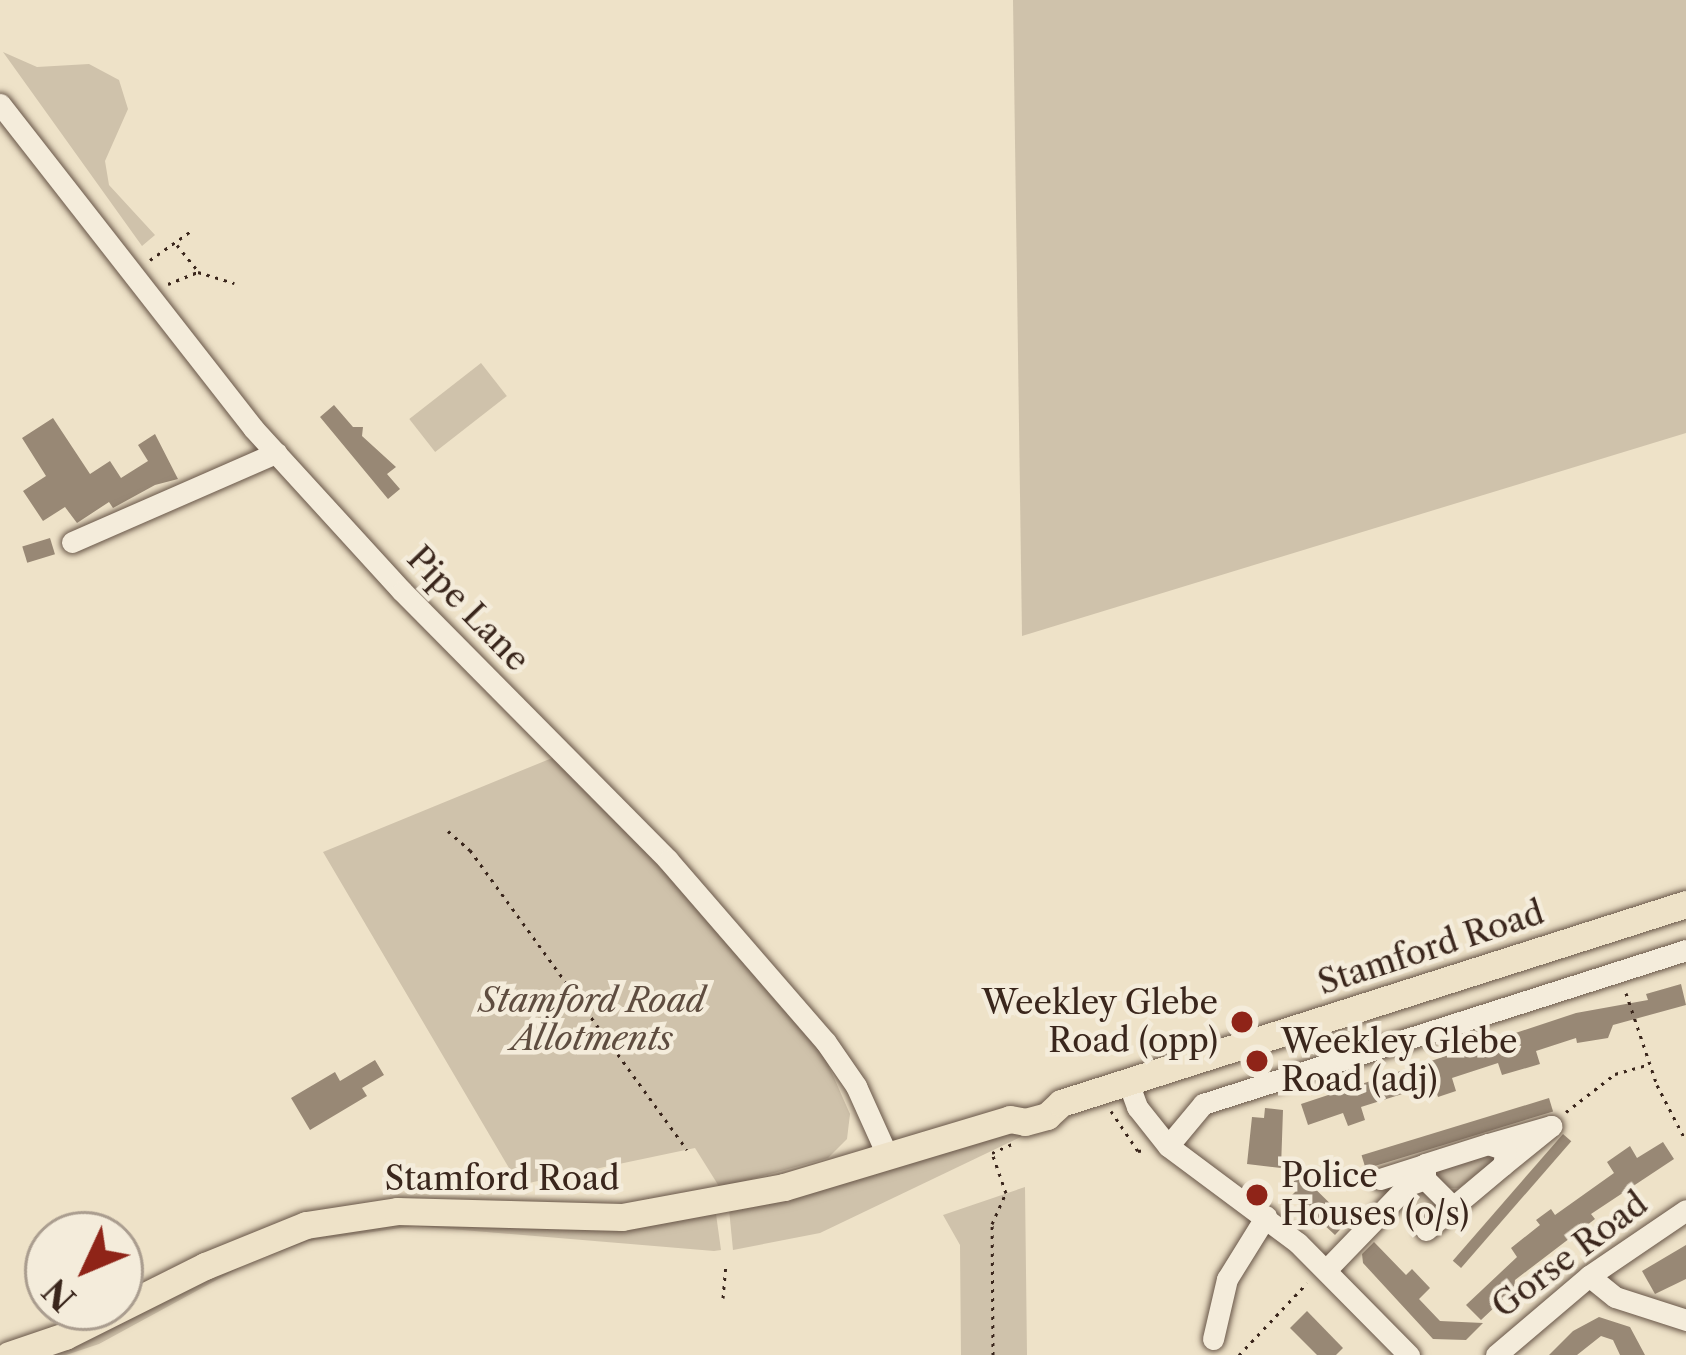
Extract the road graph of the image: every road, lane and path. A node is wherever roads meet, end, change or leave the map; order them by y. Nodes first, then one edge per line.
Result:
1 (0, 104) edge
2 (191, 231) dead end
3 (176, 244) junction
4 (152, 258) dead end
5 (198, 272) junction
6 (170, 282) dead end
7 (234, 283) dead end
8 (276, 453) junction
9 (72, 542) dead end
10 (448, 831) dead end
11 (1686, 904) edge
12 (1686, 950) edge
13 (1622, 978) dead end
14 (1649, 1064) junction
15 (1128, 1082) junction
16 (1110, 1107) dead end
17 (1551, 1126) junction
18 (1686, 1141) edge
19 (1488, 1144) junction
20 (1168, 1146) junction
21 (687, 1150) dead end
22 (1138, 1151) dead end
23 (992, 1153) dead end
24 (888, 1157) junction
25 (1503, 1166) junction
26 (1425, 1172) junction
27 (1380, 1179) dead end
28 (1453, 1207) junction
29 (1686, 1210) edge
30 (1266, 1216) junction
31 (1426, 1230) dead end
32 (726, 1264) dead end
33 (1317, 1276) junction
34 (1588, 1276) junction
35 (723, 1298) dead end
36 (1686, 1320) edge
37 (1213, 1339) dead end
38 (10, 1355) edge
39 (994, 1355) edge
40 (1239, 1355) edge
41 (1409, 1355) edge
42 (1496, 1355) edge

1 - 8 street, Pipe Lane
2 - 3 path
3 - 4 path
3 - 5 path
5 - 6 path
5 - 7 path
8 - 9 street
8 - 24 street, Pipe Lane
10 - 21 path
11 - 15 main road, Stamford Road
12 - 20 street
13 - 14 path
14 - 17 path
14 - 18 path
15 - 20 street
15 - 24 main road, Stamford Road
16 - 22 path
17 - 19 street
17 - 25 street
19 - 25 street
19 - 26 street
20 - 30 street
23 - 39 path
24 - 38 main road, Stamford Road
25 - 28 street
26 - 27 street
26 - 28 street
26 - 33 street
28 - 31 street
29 - 34 street, Gorse Road
30 - 33 street
30 - 37 street
32 - 35 path
33 - 40 path
33 - 41 street
34 - 36 street
34 - 42 street, Gorse Road

